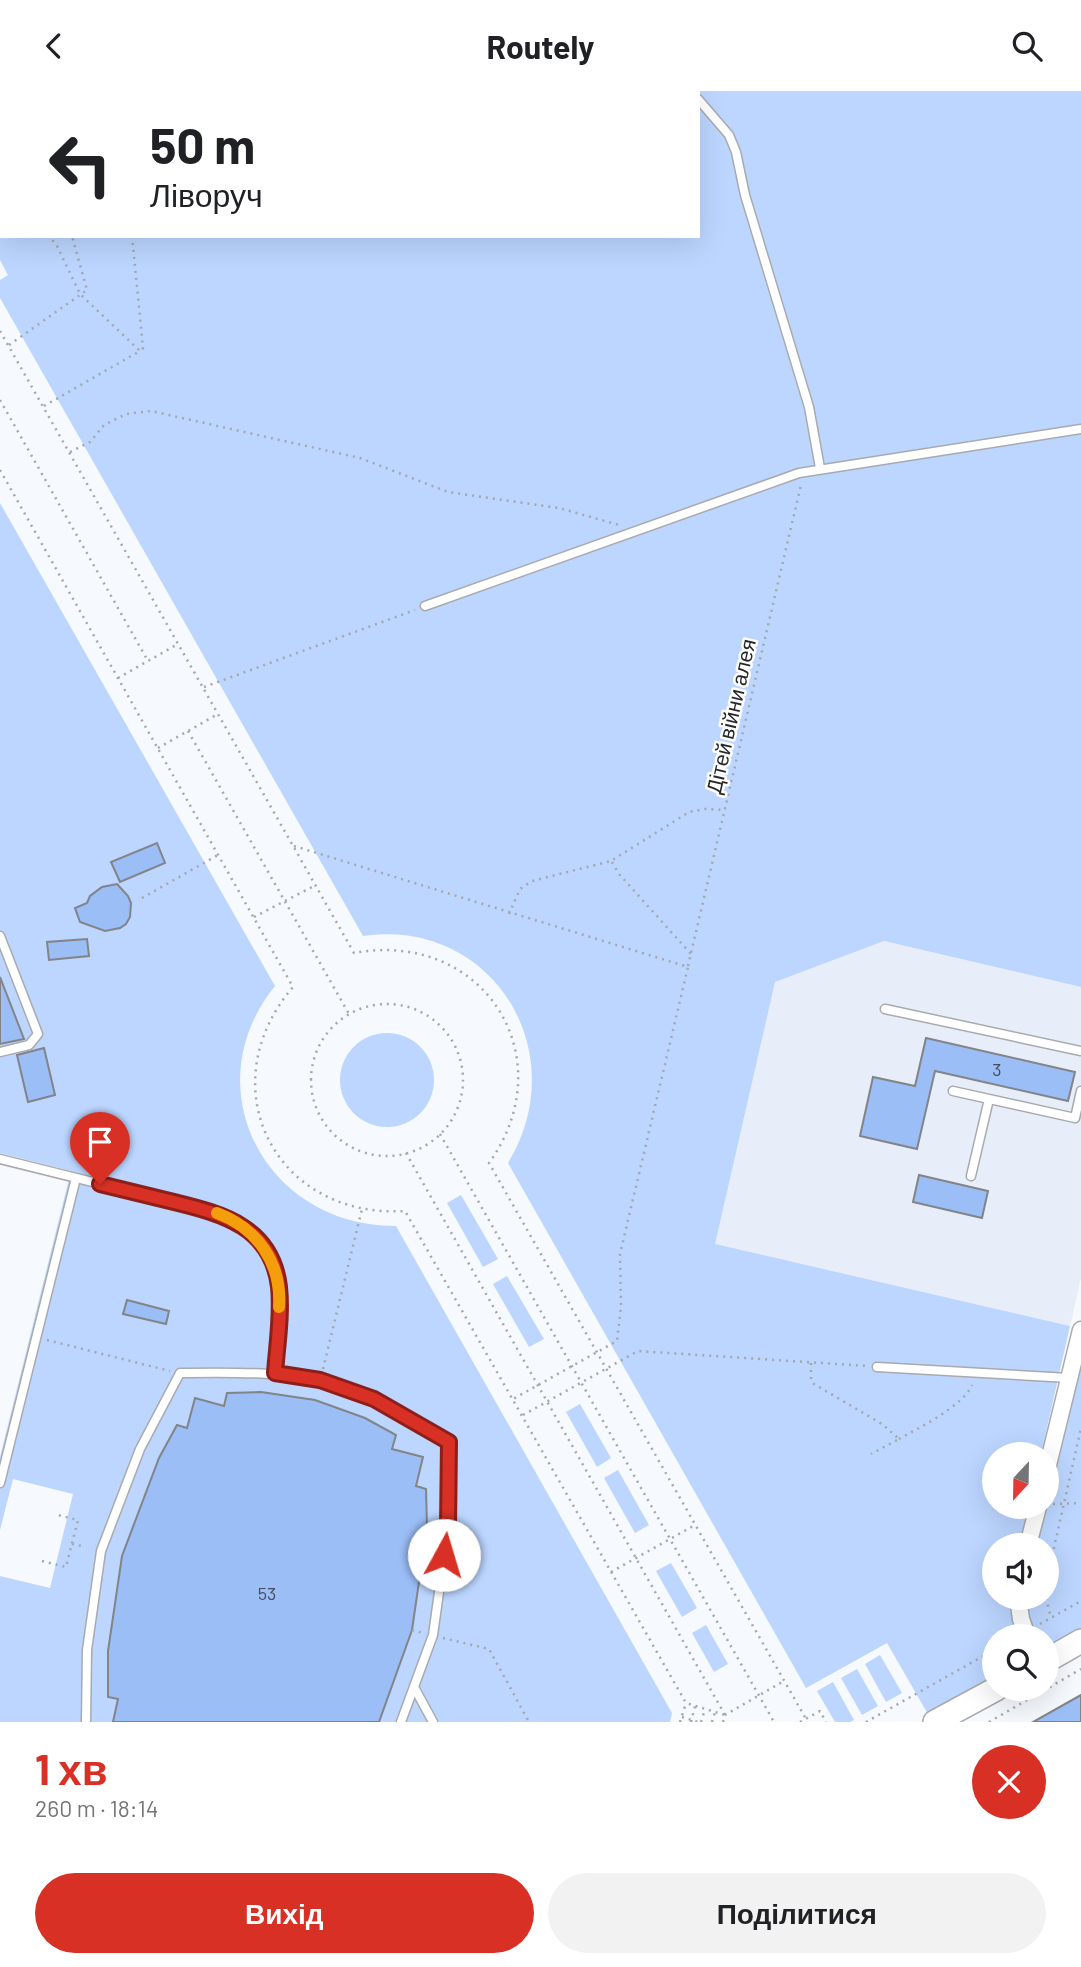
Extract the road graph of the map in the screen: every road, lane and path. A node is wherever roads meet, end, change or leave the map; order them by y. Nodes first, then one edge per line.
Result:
1 (700, 101) edge
2 (51, 238) edge
3 (73, 238) edge
4 (132, 238) edge
5 (80, 294) junction
6 (0, 331) edge
7 (8, 345) junction
8 (140, 351) junction
9 (0, 401) edge
10 (43, 406) junction
11 (1081, 429) edge
12 (69, 452) junction
13 (820, 468) junction
14 (0, 470) edge
15 (803, 472) junction
16 (635, 531) junction
17 (425, 606) joint
18 (178, 644) junction
19 (148, 661) junction
20 (118, 678) junction
21 (203, 687) junction
22 (218, 714) junction
23 (188, 731) junction
24 (158, 748) junction
25 (724, 810) junction
26 (293, 846) junction
27 (218, 855) junction
28 (611, 861) junction
29 (316, 885) junction
30 (142, 898) dead end
31 (285, 901) junction
32 (509, 914) junction
33 (254, 917) junction
34 (0, 936) edge
35 (691, 954) junction
36 (688, 967) junction
37 (885, 1009) dead end
38 (349, 1014) junction
39 (1081, 1051) edge
40 (0, 1052) edge
41 (953, 1091) dead end
42 (1081, 1091) edge
43 (989, 1099) junction
44 (440, 1134) junction
45 (406, 1153) junction
46 (0, 1159) edge
47 (971, 1175) dead end
48 (76, 1178) junction
49 (362, 1209) junction
50 (1081, 1330) edge
51 (36, 1337) junction
52 (597, 1352) junction
53 (811, 1363) junction
54 (572, 1366) junction
55 (877, 1367) joint
56 (606, 1369) junction
57 (976, 1372) junction
58 (180, 1373) junction
59 (275, 1373) junction
60 (1069, 1378) junction
61 (320, 1380) junction
62 (581, 1383) junction
63 (537, 1385) junction
64 (513, 1399) junction
65 (547, 1402) junction
66 (522, 1415) junction
67 (1081, 1428) edge
68 (899, 1439) junction
69 (1054, 1442) edge
70 (871, 1454) dead end
71 (2, 1466) edge
72 (0, 1483) edge
73 (1081, 1503) edge
74 (1059, 1504) edge
75 (1064, 1504) junction
76 (54, 1514) dead end
77 (695, 1525) junction
78 (1057, 1533) edge
79 (670, 1538) junction
80 (72, 1544) junction
81 (82, 1546) dead end
82 (636, 1558) junction
83 (43, 1561) dead end
84 (611, 1572) junction
85 (1081, 1601) edge
86 (1049, 1610) edge
87 (1051, 1618) junction
88 (1042, 1624) edge
89 (412, 1630) dead end
90 (433, 1635) junction
91 (1081, 1641) edge
92 (1059, 1654) edge
93 (982, 1657) edge
94 (1081, 1669) edge
95 (784, 1681) junction
96 (414, 1688) junction
97 (759, 1695) junction
98 (982, 1697) edge
99 (685, 1703) junction
100 (695, 1706) junction
101 (705, 1709) junction
102 (715, 1712) junction
103 (725, 1714) junction
104 (682, 1717) junction
105 (806, 1719) junction
106 (691, 1721) edge
107 (86, 1722) edge
108 (401, 1722) edge
109 (433, 1722) edge
110 (529, 1722) edge
111 (680, 1722) edge
112 (700, 1722) edge
113 (712, 1722) edge
114 (723, 1722) edge
115 (774, 1722) edge
116 (800, 1722) edge
117 (826, 1722) edge
118 (866, 1722) edge
119 (935, 1722) edge
120 (989, 1722) edge

1 - 13 lane
2 - 5 path
3 - 5 path
4 - 8 path
5 - 7 path
5 - 8 path
6 - 7 path
7 - 10 path
8 - 10 path
9 - 19 path
10 - 12 path
11 - 13 lane
12 - 16 path
12 - 18 path
13 - 15 lane
14 - 20 path
15 - 16 lane
15 - 25 path, Дітей війни алея
16 - 17 lane
17 - 21 path
18 - 19 path
18 - 21 path
19 - 20 path
20 - 24 path
21 - 22 path
22 - 23 path
22 - 26 path
23 - 24 path
23 - 31 path
24 - 27 path
25 - 28 path
25 - 35 path, Дітей війни алея
26 - 29 path
26 - 32 path
27 - 30 path
27 - 33 path
28 - 32 path
28 - 35 path
29 - 31 path
29 - 52 path
31 - 33 path
31 - 38 path
32 - 36 path
33 - 49 path
34 - 40 lane
35 - 36 path, Дітей війни алея
36 - 52 path, Дітей війни алея
37 - 39 lane
38 - 44 path
38 - 45 path
41 - 43 lane
42 - 43 lane
43 - 47 lane
44 - 45 path
44 - 54 path
45 - 63 path
46 - 48 lane
48 - 51 lane
48 - 59 lane
49 - 61 path
49 - 64 path
50 - 60 street
51 - 58 path
51 - 71 lane
52 - 54 path
52 - 56 path
53 - 55 path
53 - 56 path
53 - 68 path
54 - 62 path
54 - 63 path
55 - 57 lane
56 - 62 path
56 - 77 path
57 - 60 lane
57 - 68 path
58 - 59 lane
58 - 107 lane
59 - 61 lane
60 - 69 street
61 - 90 lane
62 - 65 path
62 - 79 path
63 - 64 path
63 - 65 path
64 - 66 path
65 - 66 path
65 - 82 path
66 - 84 path
67 - 75 path
68 - 70 path
71 - 72 lane
73 - 75 path
74 - 75 path
75 - 78 path
76 - 80 path
77 - 79 path
77 - 95 path
79 - 82 path
79 - 97 path
80 - 81 path
80 - 83 path
82 - 84 path
82 - 103 path
84 - 99 path
85 - 87 path
86 - 87 path
87 - 88 path
89 - 90 path
90 - 96 lane
90 - 110 path
91 - 92 main road
93 - 118 path
94 - 120 path
95 - 97 path
95 - 105 path
96 - 108 lane
96 - 109 lane
97 - 103 path
97 - 115 path
98 - 119 main road
99 - 100 path
99 - 104 path
100 - 101 path
100 - 106 path
101 - 102 path
101 - 112 path
102 - 103 path
102 - 113 path
103 - 114 path
104 - 106 path
104 - 111 path
105 - 116 path
105 - 117 path
106 - 112 path

